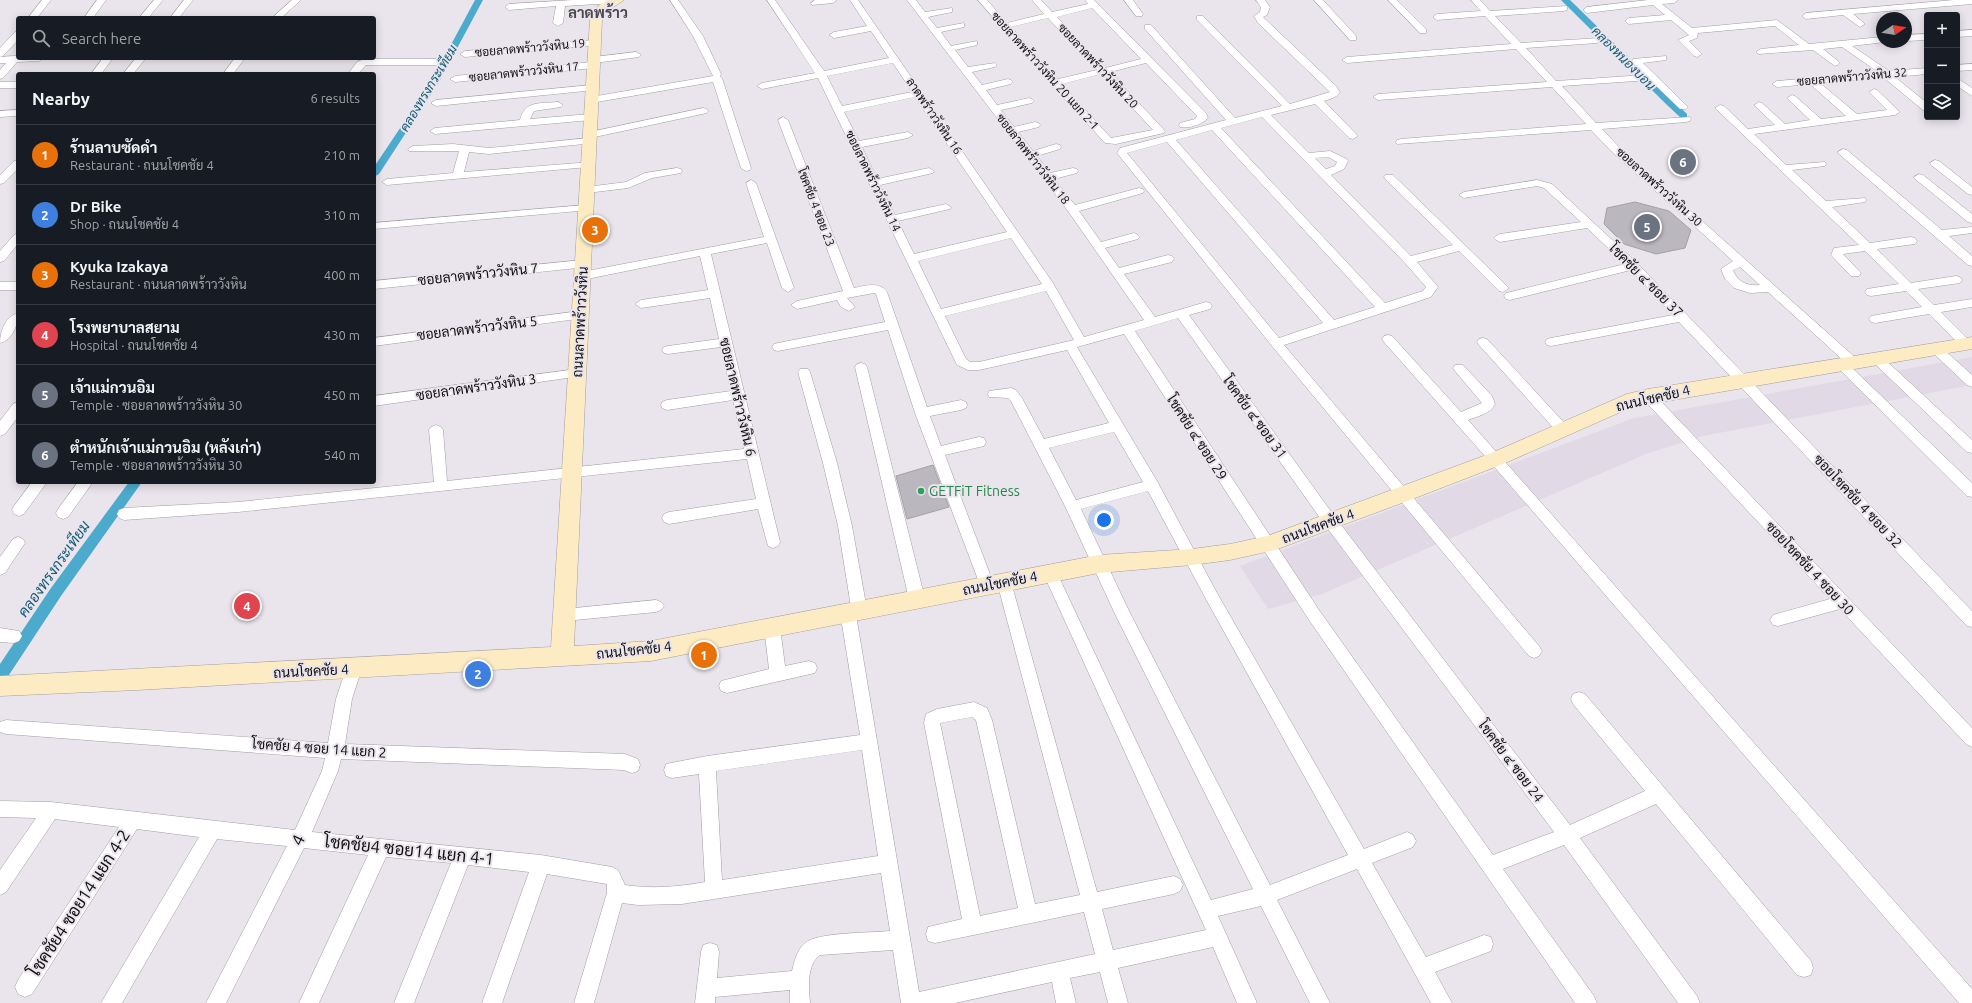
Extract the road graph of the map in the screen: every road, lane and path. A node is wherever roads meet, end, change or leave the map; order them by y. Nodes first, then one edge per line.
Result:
1 (47, 0) edge
2 (102, 0) edge
3 (159, 0) edge
4 (189, 0) edge
5 (297, 0) edge
6 (674, 0) edge
7 (771, 0) edge
8 (833, 0) edge
9 (854, 0) edge
10 (911, 0) edge
11 (982, 0) edge
12 (1036, 0) edge
13 (1128, 0) edge
14 (1260, 0) edge
15 (1318, 0) edge
16 (1392, 0) edge
17 (1475, 0) edge
18 (1674, 0) edge
19 (588, 1) edge
20 (614, 1) edge
21 (1653, 1) edge
22 (1972, 1) edge
23 (815, 3) dead end
24 (1091, 3) edge
25 (561, 4) junction
26 (509, 7) dead end
27 (1564, 8) dead end
28 (949, 10) dead end
29 (1587, 10) dead end
30 (1844, 12) junction
31 (1488, 13) junction
32 (1139, 14) dead end
33 (922, 15) junction
34 (34, 16) edge
35 (90, 16) edge
36 (145, 16) edge
37 (176, 16) edge
38 (278, 16) edge
39 (1050, 16) junction
40 (1806, 16) dead end
41 (1437, 17) dead end
42 (1673, 17) junction
43 (1200, 18) dead end
44 (1630, 21) dead end
45 (558, 23) dead end
46 (1860, 24) dead end
47 (961, 25) dead end
48 (1005, 26) junction
49 (1148, 27) dead end
50 (874, 28) junction
51 (934, 31) junction
52 (1423, 31) dead end
53 (1692, 31) junction
54 (1972, 33) edge
55 (1960, 34) edge
56 (834, 35) dead end
57 (16, 36) edge
58 (1924, 37) edge
59 (1352, 38) dead end
60 (1912, 38) edge
61 (1597, 40) dead end
62 (1876, 41) edge
63 (594, 43) junction
64 (974, 43) dead end
65 (1844, 44) junction
66 (1520, 46) junction
67 (1810, 47) junction
68 (948, 49) junction
69 (1761, 52) dead end
70 (0, 54) edge
71 (465, 54) dead end
72 (1697, 54) dead end
73 (636, 55) dead end
74 (1663, 58) dead end
75 (0, 60) edge
76 (14, 60) joint
77 (106, 60) edge
78 (139, 60) edge
79 (238, 60) edge
80 (896, 60) junction
81 (1148, 60) junction
82 (1346, 60) dead end
83 (436, 62) dead end
84 (593, 63) junction
85 (1835, 63) dead end
86 (992, 65) dead end
87 (1972, 67) edge
88 (1960, 68) edge
89 (965, 71) junction
90 (1103, 71) junction
91 (1924, 71) edge
92 (98, 72) edge
93 (130, 72) edge
94 (230, 72) edge
95 (354, 72) edge
96 (821, 74) junction
97 (1886, 74) junction
98 (0, 76) edge
99 (717, 76) junction
100 (1645, 78) junction
101 (455, 79) dead end
102 (1812, 81) junction
103 (1008, 82) dead end
104 (1055, 82) junction
105 (1960, 83) edge
106 (1555, 84) junction
107 (1777, 84) dead end
108 (16, 85) edge
109 (0, 86) edge
110 (762, 86) dead end
111 (979, 89) junction
112 (1874, 92) dead end
113 (919, 93) junction
114 (1972, 93) edge
115 (1378, 97) dead end
116 (1792, 98) dead end
117 (1317, 100) junction
118 (591, 101) junction
119 (1029, 101) dead end
120 (436, 103) dead end
121 (558, 105) dead end
122 (1759, 105) dead end
123 (1924, 106) edge
124 (1289, 108) junction
125 (1683, 108) dead end
126 (1720, 108) dead end
127 (994, 109) junction
128 (839, 110) junction
129 (703, 111) dead end
130 (16, 113) edge
131 (0, 114) edge
132 (1265, 114) junction
133 (1855, 118) junction
134 (1686, 119) dead end
135 (783, 120) dead end
136 (1233, 122) junction
137 (524, 123) junction
138 (1819, 123) junction
139 (1035, 125) dead end
140 (1214, 127) junction
141 (1593, 127) junction
142 (1783, 127) junction
143 (435, 131) dead end
144 (1012, 131) junction
145 (1747, 132) junction
146 (908, 135) dead end
147 (1164, 135) junction
148 (1353, 136) dead end
149 (590, 138) junction
150 (1401, 142) dead end
151 (856, 145) junction
152 (1056, 147) dead end
153 (465, 148) junction
154 (413, 149) dead end
155 (1843, 152) dead end
156 (1030, 154) junction
157 (1306, 156) junction
158 (1935, 163) dead end
159 (588, 164) junction
160 (1821, 164) dead end
161 (16, 165) edge
162 (746, 168) dead end
163 (1784, 168) junction
164 (677, 171) dead end
165 (929, 171) dead end
166 (1073, 171) dead end
167 (1323, 174) junction
168 (458, 176) junction
169 (1047, 177) junction
170 (1389, 177) dead end
171 (1919, 177) dead end
172 (0, 181) edge
173 (387, 182) dead end
174 (751, 183) dead end
175 (875, 183) junction
176 (587, 190) junction
177 (1139, 191) dead end
178 (1972, 192) edge
179 (1464, 195) dead end
180 (1861, 200) dead end
181 (1822, 205) junction
182 (946, 207) dead end
183 (586, 208) junction
184 (1072, 209) junction
185 (892, 218) junction
186 (1972, 220) edge
187 (1590, 224) junction
188 (376, 226) edge
189 (1972, 230) edge
190 (1013, 234) junction
191 (1939, 234) junction
192 (1134, 237) dead end
193 (1500, 238) dead end
194 (16, 239) edge
195 (770, 239) junction
196 (1911, 241) dead end
197 (1098, 246) junction
198 (1867, 246) junction
199 (1461, 247) junction
200 (705, 252) junction
201 (0, 258) edge
202 (910, 258) junction
203 (1168, 258) dead end
204 (1409, 260) junction
205 (1741, 262) junction
206 (1972, 262) edge
207 (1633, 266) junction
208 (583, 270) junction
209 (1116, 272) junction
210 (1855, 273) dead end
211 (1956, 280) dead end
212 (376, 285) edge
213 (0, 286) edge
214 (16, 286) edge
215 (1049, 286) junction
216 (1907, 287) junction
217 (788, 288) dead end
218 (1771, 288) junction
219 (1871, 292) dead end
220 (714, 293) junction
221 (845, 294) junction
222 (1972, 303) edge
223 (642, 304) dead end
224 (797, 304) dead end
225 (1206, 306) dead end
226 (849, 308) dead end
227 (1383, 308) junction
228 (1931, 310) junction
229 (1181, 313) junction
230 (937, 314) junction
231 (580, 315) junction
232 (1682, 317) junction
233 (16, 319) edge
234 (1875, 319) dead end
235 (1152, 322) junction
236 (893, 325) junction
237 (1331, 325) junction
238 (1128, 330) junction
239 (0, 339) edge
240 (1388, 339) dead end
241 (376, 342) edge
242 (726, 342) junction
243 (1483, 342) dead end
244 (1550, 342) dead end
245 (1276, 343) junction
246 (1076, 344) junction
247 (1969, 344) edge
248 (778, 347) dead end
249 (1936, 349) junction
250 (668, 350) dead end
251 (1877, 359) junction
252 (1847, 364) junction
253 (862, 367) dead end
254 (1459, 368) dead end
255 (804, 372) dead end
256 (577, 373) junction
257 (1744, 381) junction
258 (1972, 382) edge
259 (994, 394) dead end
260 (738, 395) junction
261 (1648, 396) junction
262 (376, 401) edge
263 (961, 404) dead end
264 (667, 405) dead end
265 (16, 409) edge
266 (922, 413) junction
267 (1459, 418) junction
268 (2, 426) edge
269 (1118, 426) junction
270 (436, 430) dead end
271 (1563, 430) junction
272 (979, 442) dead end
273 (1041, 445) junction
274 (1972, 448) edge
275 (937, 452) junction
276 (751, 453) junction
277 (1496, 459) junction
278 (572, 472) junction
279 (38, 484) edge
280 (85, 484) edge
281 (1152, 485) junction
282 (441, 488) junction
283 (1972, 492) edge
284 (1403, 495) junction
285 (764, 503) junction
286 (1072, 506) junction
287 (19, 510) dead end
288 (63, 513) dead end
289 (124, 514) dead end
290 (669, 518) dead end
291 (1330, 521) junction
292 (773, 542) dead end
293 (18, 543) dead end
294 (1268, 544) junction
295 (1192, 557) junction
296 (1099, 564) junction
297 (0, 569) edge
298 (1050, 573) junction
299 (995, 584) junction
300 (917, 599) junction
301 (1842, 602) junction
302 (656, 606) dead end
303 (854, 611) junction
304 (565, 615) junction
305 (1778, 620) dead end
306 (1972, 621) edge
307 (772, 627) junction
308 (1534, 651) dead end
309 (562, 657) junction
310 (354, 668) junction
311 (809, 668) dead end
312 (778, 674) junction
313 (0, 686) edge
314 (727, 686) dead end
315 (1580, 699) dead end
316 (6, 727) dead end
317 (1972, 739) edge
318 (869, 741) junction
319 (335, 751) junction
320 (707, 764) junction
321 (632, 765) dead end
322 (672, 770) dead end
323 (1658, 794) junction
324 (0, 809) edge
325 (51, 810) junction
326 (133, 820) junction
327 (213, 830) junction
328 (1567, 835) junction
329 (300, 838) junction
330 (1407, 841) dead end
331 (381, 847) junction
332 (463, 855) junction
333 (1361, 859) junction
334 (887, 863) junction
335 (541, 864) junction
336 (1490, 865) junction
337 (1174, 885) dead end
338 (0, 886) edge
339 (714, 890) junction
340 (616, 893) junction
341 (1267, 895) junction
342 (1090, 904) junction
343 (1206, 910) junction
344 (1029, 916) junction
345 (973, 927) junction
346 (935, 934) dead end
347 (1217, 937) junction
348 (900, 940) junction
349 (1484, 944) dead end
350 (710, 952) dead end
351 (1106, 960) junction
352 (1422, 968) junction
353 (1804, 968) dead end
354 (1059, 972) junction
355 (800, 980) junction
356 (25, 987) dead end
357 (706, 995) edge
358 (111, 1003) edge
359 (216, 1003) edge
360 (308, 1003) edge
361 (404, 1003) edge
362 (492, 1003) edge
363 (584, 1003) edge
364 (800, 1003) edge
365 (911, 1003) edge
366 (1066, 1003) edge
367 (1118, 1003) edge
368 (1247, 1003) edge
369 (1320, 1003) edge
370 (1442, 1003) edge
371 (1587, 1003) edge
372 (1690, 1003) edge
373 (1972, 1003) edge

1 - 34 street
2 - 35 street
3 - 36 street
4 - 37 street
5 - 38 street
6 - 99 street
7 - 96 street, ซอยลาดพร้าววังหิน 14
8 - 23 street
9 - 50 street, ลาดพร้าววังหิน 16
10 - 33 street, ซอยลาดพร้าววังหิน 18
11 - 48 street, ซอยลาดพร้าววังหิน 20 แยก 2-1
12 - 39 street, ซอยลาดพร้าววังหิน 20
13 - 32 street
14 - 117 street
15 - 59 street
16 - 52 street
17 - 31 street, ซอยลาดพร้าววังหิน 30
18 - 21 street
19 - 20 street
19 - 25 street
20 - 63 main road, ถนนลาดพร้าววังหิน
21 - 29 street
21 - 42 street
22 - 30 street
24 - 39 street
24 - 81 street
25 - 26 street
25 - 45 street
27 - 31 street
28 - 33 street
30 - 40 street
30 - 46 street
31 - 41 street
31 - 66 street, ซอยลาดพร้าววังหิน 30
33 - 51 street, ซอยลาดพร้าววังหิน 18
39 - 48 street
39 - 90 street, ซอยลาดพร้าววังหิน 20
42 - 44 street
42 - 53 street
43 - 124 street
47 - 51 street
48 - 104 street, ซอยลาดพร้าววังหิน 20 แยก 2-1
49 - 136 street
50 - 56 street
50 - 80 street, ลาดพร้าววังหิน 16
51 - 68 street, ซอยลาดพร้าววังหิน 18
53 - 67 street, ซอยลาดพร้าววังหิน 32
53 - 72 street
54 - 55 street
57 - 70 street
58 - 60 street
61 - 66 street
62 - 65 street
63 - 71 street, ซอยลาดพร้าววังหิน 19
63 - 84 main road, ถนนลาดพร้าววังหิน
64 - 68 street
65 - 67 street
65 - 97 street
66 - 82 street
66 - 106 street, ซอยลาดพร้าววังหิน 30
67 - 69 street
67 - 85 street, ซอยลาดพร้าววังหิน 32
68 - 89 street, ซอยลาดพร้าววังหิน 18
73 - 84 street, ซอยลาดพร้าววังหิน 17
74 - 100 street
75 - 76 street
76 - 98 street
77 - 92 street
78 - 93 street
79 - 94 street
80 - 96 street
80 - 113 street, ลาดพร้าววังหิน 16
81 - 90 street
81 - 147 street
83 - 95 street
84 - 101 street, ซอยลาดพร้าววังหิน 17
84 - 118 main road, ถนนลาดพร้าววังหิน
86 - 89 street
87 - 88 street
89 - 111 street, ซอยลาดพร้าววังหิน 18
90 - 104 street
90 - 147 street, ซอยลาดพร้าววังหิน 20
91 - 97 street, ซอยลาดพร้าววังหิน 32
96 - 110 street
96 - 128 street, ซอยลาดพร้าววังหิน 14
97 - 102 street, ซอยลาดพร้าววังหิน 32
97 - 123 street
99 - 118 street
99 - 162 street
100 - 106 street
100 - 125 street
102 - 107 street, ซอยลาดพร้าววังหิน 32
102 - 133 street
103 - 111 street
104 - 147 street, ซอยลาดพร้าววังหิน 20 แยก 2-1
105 - 114 street
106 - 115 street
106 - 141 street, ซอยลาดพร้าววังหิน 30
108 - 109 street
111 - 127 street, ซอยลาดพร้าววังหิน 18
112 - 133 street
113 - 128 street
113 - 190 street, ลาดพร้าววังหิน 16
116 - 138 street
117 - 124 street
117 - 148 street
118 - 120 street
118 - 137 street
118 - 149 main road, ถนนลาดพร้าววังหิน
119 - 127 street
121 - 137 street
122 - 142 street
124 - 132 street
126 - 145 street
127 - 144 street, ซอยลาดพร้าววังหิน 18
128 - 151 street, ซอยลาดพร้าววังหิน 14
129 - 149 street
130 - 131 street
132 - 136 street
132 - 157 street
133 - 138 street
134 - 141 street
135 - 221 street, โชคชัย 4 ซอย 23
136 - 140 street
137 - 143 street
138 - 142 street
139 - 144 street
140 - 147 street
140 - 227 street
141 - 150 street
141 - 205 street, ซอยลาดพร้าววังหิน 30
142 - 145 street
144 - 156 street, ซอยลาดพร้าววังหิน 18
145 - 163 street
146 - 151 street
147 - 237 street, ซอยลาดพร้าววังหิน 20
147 - 245 street
149 - 153 street
149 - 159 main road, ถนนลาดพร้าววังหิน
151 - 175 street, ซอยลาดพร้าววังหิน 14
152 - 156 street
153 - 154 street
153 - 168 street
155 - 191 street
156 - 169 street, ซอยลาดพร้าววังหิน 18
157 - 167 street
157 - 167 street
158 - 178 street
159 - 168 street
159 - 176 main road, ถนนลาดพร้าววังหิน
160 - 163 street
161 - 172 street
163 - 181 street
164 - 176 street
165 - 175 street
166 - 169 street
167 - 204 street
168 - 173 street
169 - 184 street, ซอยลาดพร้าววังหิน 18
170 - 199 street
171 - 186 street
174 - 195 street
175 - 185 street, ซอยลาดพร้าววังหิน 14
176 - 183 main road, ถนนลาดพร้าววังหิน
177 - 184 street
179 - 187 street, โชคชัย ๔ ซอย 37
180 - 181 street
181 - 198 street
182 - 185 street
183 - 188 street
183 - 208 main road, ถนนลาดพร้าววังหิน
184 - 197 street, ซอยลาดพร้าววังหิน 18
185 - 202 street, ซอยลาดพร้าววังหิน 14
187 - 193 street
187 - 207 street, โชคชัย ๔ ซอย 37
189 - 191 street
190 - 202 street
190 - 215 street, ลาดพร้าววังหิน 16
191 - 206 street
192 - 197 street
194 - 201 street
195 - 200 street, ซอยลาดพร้าววังหิน 7
195 - 217 street
196 - 198 street
197 - 209 street, ซอยลาดพร้าววังหิน 18
198 - 210 street
198 - 216 street
199 - 204 street
199 - 207 street
200 - 208 street, ซอยลาดพร้าววังหิน 7
200 - 220 street, ซอยลาดพร้าววังหิน 6
202 - 230 street, ซอยลาดพร้าววังหิน 14
203 - 209 street
204 - 227 street
205 - 218 street, ซอยลาดพร้าววังหิน 30
205 - 218 street
207 - 232 street, โชคชัย ๔ ซอย 37
208 - 212 street, ซอยลาดพร้าววังหิน 7
208 - 231 main road, ถนนลาดพร้าววังหิน
209 - 235 street, ซอยลาดพร้าววังหิน 18
211 - 216 street
213 - 214 street
215 - 230 street
215 - 246 street, ลาดพร้าววังหิน 16
216 - 219 street
216 - 228 street
218 - 252 street, ซอยลาดพร้าววังหิน 30
220 - 223 street
220 - 242 street, ซอยลาดพร้าววังหิน 6
221 - 224 street
221 - 226 street, โชคชัย 4 ซอย 23
221 - 236 street
222 - 228 street
225 - 229 street
227 - 237 street
228 - 234 street
228 - 247 street
229 - 235 street
229 - 291 street, โชคชัย ๔ ซอย 31
230 - 246 street, ซอยลาดพร้าววังหิน 14
231 - 241 street, ซอยลาดพร้าววังหิน 5
231 - 256 main road, ถนนลาดพร้าววังหิน
232 - 244 street
232 - 257 street, โชคชัย ๔ ซอย 37
233 - 239 street
235 - 238 street
236 - 248 street
236 - 266 street
237 - 245 street
238 - 246 street
238 - 294 street, โชคชัย ๔ ซอย 29
240 - 267 street
242 - 250 street
242 - 260 street, ซอยลาดพร้าววังหิน 6
243 - 271 street
245 - 284 street
246 - 269 street, ลาดพร้าววังหิน 16
247 - 249 main road, ถนนโชคชัย 4
249 - 251 main road, ถนนโชคชัย 4
249 - 258 street
251 - 252 main road, ถนนโชคชัย 4
251 - 274 street
252 - 257 main road, ถนนโชคชัย 4
252 - 283 street, ซอยลาดพร้าววังหิน 30
253 - 300 street
254 - 267 street
255 - 303 street
256 - 262 street, ซอยลาดพร้าววังหิน 3
256 - 278 main road, ถนนลาดพร้าววังหิน
257 - 261 main road, ถนนโชคชัย 4
257 - 306 street, ซอยโชคชัย 4 ซอย 32
259 - 273 street
260 - 264 street
260 - 276 street, ซอยลาดพร้าววังหิน 6
261 - 271 main road, ถนนโชคชัย 4
261 - 301 street, ซอยโชคชัย 4 ซอย 30
263 - 266 street
265 - 268 street
266 - 275 street
267 - 277 street
269 - 273 street
269 - 281 street, ลาดพร้าววังหิน 16
270 - 282 street
271 - 277 main road, ถนนโชคชัย 4
272 - 275 street
273 - 286 street
275 - 299 street
276 - 278 street
276 - 285 street, ซอยลาดพร้าววังหิน 6
277 - 284 main road, ถนนโชคชัย 4
277 - 373 street
278 - 282 street
278 - 304 main road, ถนนลาดพร้าววังหิน
279 - 287 street
280 - 288 street
281 - 286 street
281 - 295 street, ลาดพร้าววังหิน 16
282 - 289 street
284 - 291 main road, ถนนโชคชัย 4
284 - 308 street
285 - 290 street
285 - 292 street, ซอยลาดพร้าววังหิน 6
286 - 296 street
291 - 294 main road, ถนนโชคชัย 4
291 - 328 street, โชคชัย ๔ ซอย 24
293 - 297 street
294 - 295 main road, ถนนโชคชัย 4
294 - 336 street, โชคชัย ๔ ซอย 29
295 - 296 main road, ถนนโชคชัย 4
295 - 333 street, ลาดพร้าววังหิน 16
296 - 298 main road, ถนนโชคชัย 4
296 - 341 street
298 - 299 main road, ถนนโชคชัย 4
298 - 343 street
299 - 300 main road, ถนนโชคชัย 4
299 - 342 street
300 - 303 main road, ถนนโชคชัย 4
301 - 305 street
301 - 317 street, ซอยโชคชัย 4 ซอย 30
302 - 304 street
303 - 307 main road, ถนนโชคชัย 4
303 - 318 street
304 - 309 main road, ถนนลาดพร้าววังหิน
307 - 309 main road, ถนนโชคชัย 4
307 - 312 street
309 - 310 main road, ถนนโชคชัย 4
310 - 313 main road, ถนนโชคชัย 4
310 - 319 street, 4
311 - 312 street
312 - 314 street
315 - 323 street
316 - 319 street, โชคชัย 4 ซอย 14 แยก 2
318 - 320 street
318 - 334 street
319 - 321 street, โชคชัย 4 ซอย 14 แยก 2
319 - 329 street, 4
320 - 322 street
320 - 339 street
323 - 328 street
323 - 353 street
324 - 325 street, โชคชัย4 ซอย14 แยก 4-1
325 - 326 street, โชคชัย4 ซอย14 แยก 4-1
325 - 338 street
326 - 327 street, โชคชัย4 ซอย14 แยก 4-1
326 - 356 street, โชคชัย4 ซอย14 แยก 4-2
327 - 329 street, โชคชัย4 ซอย14 แยก 4-1
327 - 358 street
328 - 336 street
328 - 372 street, โชคชัย ๔ ซอย 24
329 - 331 street, โชคชัย4 ซอย14 แยก 4-1
329 - 359 street, 4
330 - 333 street
331 - 332 street, โชคชัย4 ซอย14 แยก 4-1
331 - 360 street
332 - 335 street, โชคชัย4 ซอย14 แยก 4-1
332 - 361 street
333 - 341 street
333 - 352 street, ลาดพร้าววังหิน 16
334 - 339 street
334 - 348 street
335 - 340 street, โชคชัย4 ซอย14 แยก 4-1
335 - 362 street
336 - 371 street, โชคชัย ๔ ซอย 29
337 - 342 street
339 - 340 street
340 - 363 street
341 - 343 street
341 - 369 street
342 - 344 street
342 - 351 street
343 - 347 street
344 - 345 street
344 - 345 street
345 - 346 street
347 - 351 street
347 - 368 street
348 - 355 street
348 - 365 street
349 - 352 street
350 - 357 street
351 - 354 street
351 - 367 street
352 - 370 street, ลาดพร้าววังหิน 16
354 - 365 street
354 - 366 street
355 - 357 street
355 - 364 street

